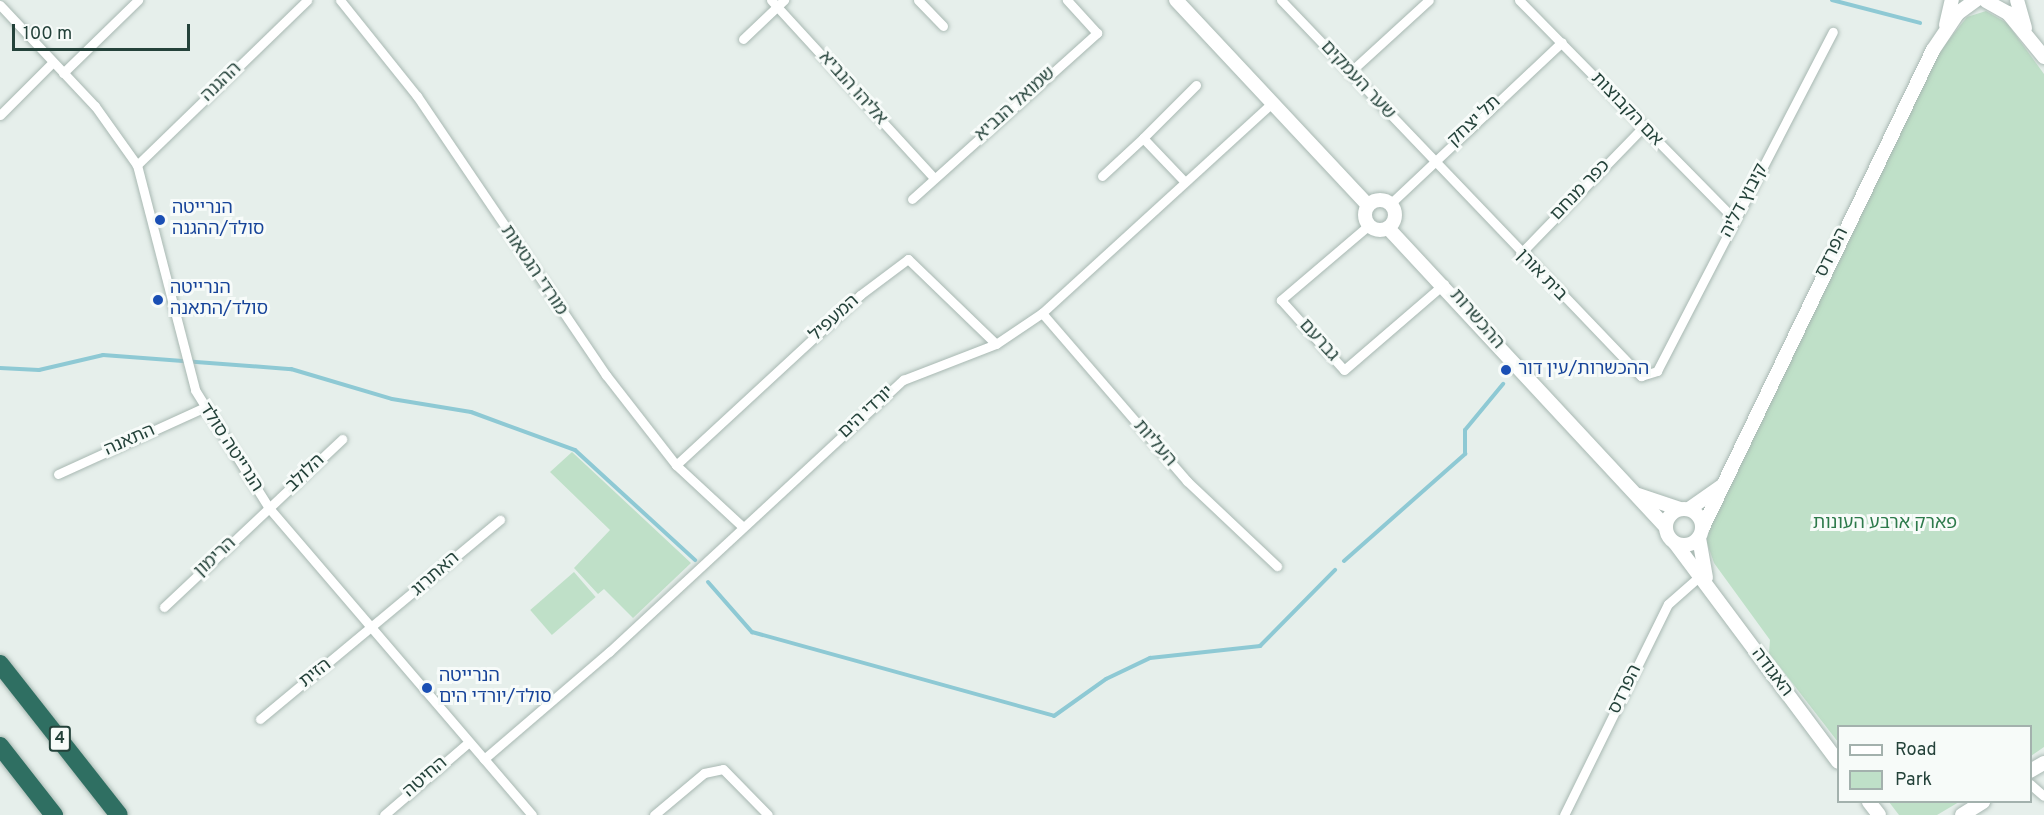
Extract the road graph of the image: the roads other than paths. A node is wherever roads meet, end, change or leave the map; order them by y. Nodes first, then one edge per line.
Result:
1 (138, 0) edge
2 (307, 0) edge
3 (340, 0) edge
4 (918, 0) edge
5 (1067, 0) edge
6 (1176, 0) edge
7 (1281, 0) edge
8 (1429, 0) edge
9 (1519, 0) edge
10 (1952, 0) edge
11 (1983, 0) edge
12 (2017, 0) edge
13 (777, 2) edge
14 (0, 5) edge
15 (943, 26) dead end
16 (1946, 27) junction
17 (1833, 32) dead end
18 (2028, 35) junction
19 (743, 39) dead end
20 (1562, 42) junction
21 (2044, 57) edge
22 (52, 63) junction
23 (63, 73) junction
24 (1349, 73) junction
25 (1196, 85) dead end
26 (1272, 103) junction
27 (0, 115) edge
28 (1642, 128) junction
29 (1143, 138) junction
30 (1432, 162) junction
31 (137, 165) junction
32 (1102, 176) dead end
33 (934, 178) junction
34 (1184, 181) junction
35 (912, 199) dead end
36 (1390, 204) junction
37 (1368, 205) junction
38 (1735, 220) junction
39 (1369, 225) junction
40 (1388, 228) junction
41 (1520, 254) junction
42 (1444, 284) junction
43 (1042, 313) junction
44 (996, 344) junction
45 (1657, 371) joint
46 (203, 408) junction
47 (342, 439) dead end
48 (676, 465) junction
49 (58, 474) dead end
50 (1725, 482) junction
51 (1636, 495) junction
52 (269, 508) junction
53 (1685, 509) junction
54 (500, 520) dead end
55 (743, 526) junction
56 (1666, 527) junction
57 (1701, 533) junction
58 (1675, 543) junction
59 (1277, 566) dead end
60 (1704, 578) junction
61 (164, 607) dead end
62 (372, 630) junction
63 (0, 664) edge
64 (260, 719) dead end
65 (469, 741) junction
66 (0, 746) edge
67 (484, 759) junction
68 (1837, 759) edge
69 (2032, 785) edge
70 (2044, 796) edge
71 (1871, 803) edge
72 (1980, 803) edge
73 (54, 815) edge
74 (119, 815) edge
75 (384, 815) edge
76 (532, 815) edge
77 (654, 815) edge
78 (768, 815) edge
79 (1564, 815) edge
80 (1880, 815) edge
81 (1962, 815) edge

1 - 23 street
2 - 31 street, ההגנה
3 - 48 street, מורדי הגטאות
4 - 15 street
5 - 33 street, שמואל הנביא
6 - 26 street
7 - 24 street, שער העמקים
8 - 24 street
9 - 20 street, אם הקבוצות
10 - 16 street, הפרדס
11 - 16 street, הפרדס
11 - 18 street
12 - 18 street
13 - 19 street
13 - 33 street, אליהו הנביא
14 - 22 street, הנרייטה סולד
16 - 50 street, הפרדס
17 - 38 street, קיבוץ דליה
18 - 21 street
20 - 28 street, אם הקבוצות
20 - 30 street, תל יצחק
22 - 23 street, הנרייטה סולד
22 - 27 street
23 - 31 street, הנרייטה סולד
24 - 30 street, שער העמקים
25 - 29 street
26 - 34 street, יורדי הים
26 - 37 street
28 - 38 street, אם הקבוצות
28 - 41 street, כפר מנחם
29 - 32 street
29 - 34 street
30 - 36 street, תל יצחק
30 - 41 street, בית אורן
31 - 46 street, הנרייטה סולד
33 - 35 street, שמואל הנביא
34 - 43 street, יורדי הים
36 - 37 street
36 - 40 street
37 - 39 street
38 - 45 street, קיבוץ דליה
39 - 40 street
39 - 42 street, גברעם
40 - 42 street, ההכשרות
41 - 45 street, בית אורן
42 - 51 street, ההכשרות
43 - 44 street, יורדי הים
43 - 59 street, העליות
44 - 48 street, המעפיל
44 - 55 street, יורדי הים
46 - 49 street, התאנה
46 - 52 street, הנרייטה סולד
47 - 52 street, הלולב
48 - 55 street, מורדי הגטאות
50 - 53 street, הפרדס
50 - 57 street, הפרדס
51 - 53 street
51 - 56 street, ההכשרות
52 - 61 street, הרימון
52 - 62 street, הנרייטה סולד
53 - 56 street, הפרדס
53 - 57 street
54 - 62 street, האתרוג
55 - 67 street, יורדי הים
56 - 58 street, ההכשרות
57 - 58 street
57 - 60 street, האגודה
58 - 60 street, האגודה
60 - 68 street, האגודה
60 - 79 street, הפרדס
62 - 64 street, הזית
62 - 65 street, הנרייטה סולד
63 - 74 highway, 4
65 - 67 street, הנרייטה סולד
65 - 75 street, החיטה
66 - 73 highway
67 - 76 street, הנרייטה סולד
69 - 70 street
71 - 80 street
72 - 81 street
77 - 78 street

